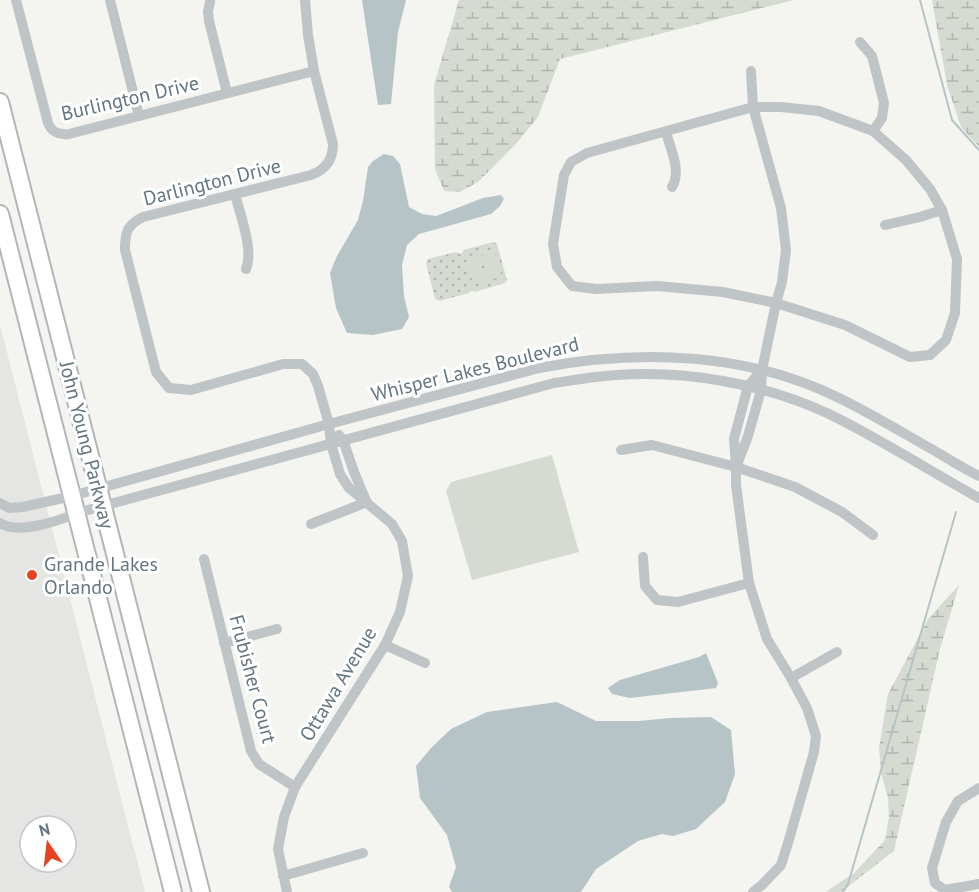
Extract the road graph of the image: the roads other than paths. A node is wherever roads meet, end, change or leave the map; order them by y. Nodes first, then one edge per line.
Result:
1 (16, 0) edge
2 (110, 0) edge
3 (305, 0) edge
4 (210, 2) dead end
5 (860, 42) dead end
6 (314, 71) junction
7 (751, 71) dead end
8 (227, 93) junction
9 (0, 102) edge
10 (753, 107) junction
11 (139, 116) junction
12 (873, 131) junction
13 (666, 132) junction
14 (672, 187) dead end
15 (235, 194) junction
16 (942, 210) junction
17 (0, 214) edge
18 (885, 225) dead end
19 (246, 269) dead end
20 (776, 303) junction
21 (762, 370) junction
22 (484, 382) junction
23 (748, 386) junction
24 (761, 390) junction
25 (488, 400) junction
26 (329, 424) junction
27 (344, 440) junction
28 (331, 444) junction
29 (621, 450) dead end
30 (736, 467) junction
31 (979, 476) edge
32 (99, 489) junction
33 (72, 495) junction
34 (979, 498) edge
35 (367, 502) junction
36 (0, 503) edge
37 (103, 506) junction
38 (77, 513) junction
39 (0, 523) edge
40 (311, 524) dead end
41 (873, 535) dead end
42 (643, 556) dead end
43 (204, 560) dead end
44 (749, 583) junction
45 (277, 629) dead end
46 (224, 643) junction
47 (385, 645) junction
48 (837, 652) dead end
49 (425, 663) dead end
50 (791, 678) junction
51 (296, 787) junction
52 (979, 789) edge
53 (363, 854) dead end
54 (283, 876) junction
55 (979, 884) edge
56 (173, 892) edge
57 (201, 892) edge
58 (287, 892) edge
59 (753, 892) edge

1 - 11 street, Burlington Drive
2 - 11 street
3 - 6 street, Darlington Drive
4 - 8 street
5 - 12 street
6 - 8 street, Burlington Drive
6 - 15 street, Darlington Drive
7 - 10 street
8 - 11 street, Burlington Drive
9 - 32 highway, John Young Parkway
10 - 12 street
10 - 13 street
10 - 20 street
12 - 16 street
13 - 14 street
13 - 20 street
15 - 19 street
15 - 26 street, Darlington Drive
16 - 18 street
16 - 20 street
17 - 33 highway, John Young Parkway
20 - 21 street
21 - 22 street, Whisper Lakes Boulevard
21 - 23 street
21 - 24 street
21 - 31 street, Whisper Lakes Boulevard
22 - 25 street
22 - 26 street, Whisper Lakes Boulevard
23 - 24 street, Whisper Lakes Boulevard
23 - 25 street, Whisper Lakes Boulevard
23 - 30 street
24 - 30 street
24 - 34 street, Whisper Lakes Boulevard
25 - 27 street, Whisper Lakes Boulevard
26 - 27 street, Ottawa Avenue
26 - 28 street, Ottawa Avenue
26 - 32 street, Whisper Lakes Boulevard
27 - 28 street, Whisper Lakes Boulevard
27 - 35 street, Ottawa Avenue
28 - 35 street, Ottawa Avenue
28 - 37 street, Whisper Lakes Boulevard
29 - 30 street
30 - 41 street
30 - 44 street
32 - 33 street, Whisper Lakes Boulevard
32 - 37 highway, John Young Parkway
33 - 36 street, Whisper Lakes Boulevard
33 - 38 highway, John Young Parkway
35 - 40 street
35 - 47 street, Ottawa Avenue
37 - 38 street, Whisper Lakes Boulevard
37 - 57 highway, John Young Parkway
38 - 39 street, Whisper Lakes Boulevard
38 - 56 highway, John Young Parkway
42 - 44 street
43 - 46 street, Frubisher Court
44 - 50 street
45 - 46 street
46 - 51 street, Frubisher Court
47 - 49 street
47 - 51 street, Ottawa Avenue
48 - 50 street
50 - 59 street
51 - 54 street, Ottawa Avenue
52 - 55 street
53 - 54 street
54 - 58 street, Ottawa Avenue

